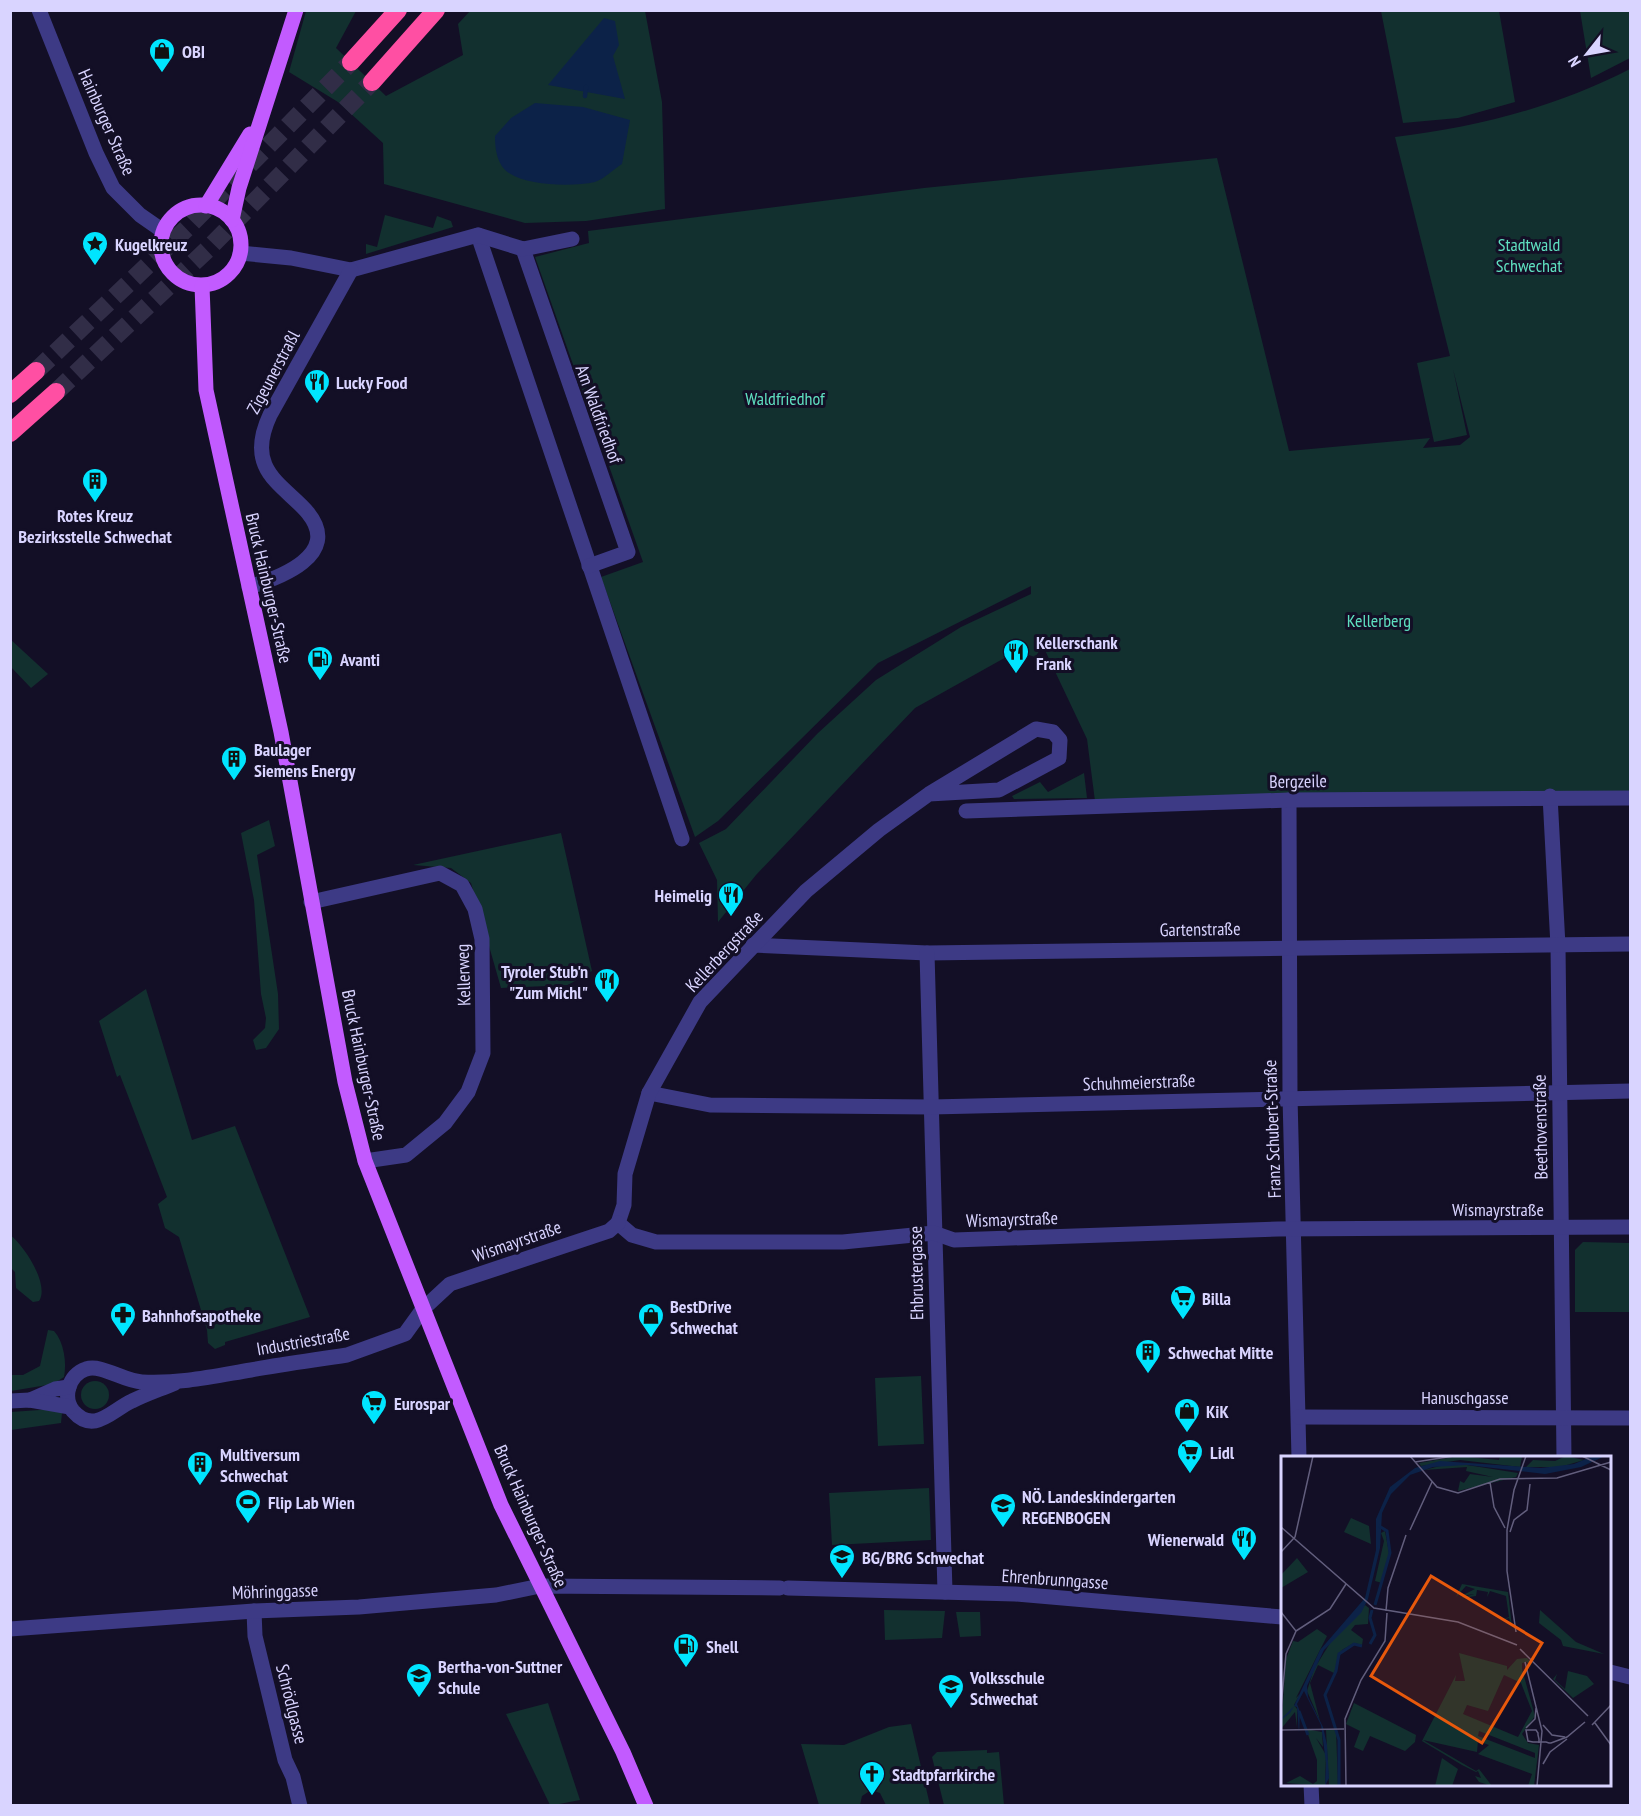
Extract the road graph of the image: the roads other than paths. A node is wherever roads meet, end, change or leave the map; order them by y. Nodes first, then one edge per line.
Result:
1 (39, 10) edge
2 (296, 10) edge
3 (398, 10) edge
4 (436, 10) edge
5 (351, 62) tunnel mouth
6 (372, 82) tunnel mouth
7 (264, 111) junction
8 (206, 206) junction
9 (232, 220) junction
10 (163, 231) junction
11 (478, 235) junction
12 (572, 238) dead end
13 (523, 249) junction
14 (240, 253) junction
15 (351, 270) junction
16 (202, 286) junction
17 (36, 371) tunnel mouth
18 (56, 392) tunnel mouth
19 (10, 394) edge
20 (10, 433) edge
21 (589, 566) junction
22 (249, 587) junction
23 (929, 794) junction
24 (1550, 796) junction
25 (1630, 798) edge
26 (1288, 800) junction
27 (966, 810) dead end
28 (682, 839) dead end
29 (311, 902) junction
30 (1630, 944) edge
31 (753, 945) junction
32 (1558, 946) junction
33 (1289, 948) junction
34 (927, 953) junction
35 (1630, 1091) edge
36 (649, 1093) junction
37 (1558, 1093) junction
38 (1290, 1097) junction
39 (931, 1107) junction
40 (365, 1161) junction
41 (618, 1223) junction
42 (1630, 1227) edge
43 (1294, 1228) junction
44 (1562, 1228) junction
45 (934, 1233) junction
46 (423, 1309) junction
47 (113, 1376) junction
48 (175, 1383) junction
49 (69, 1387) junction
50 (30, 1400) junction
51 (10, 1401) edge
52 (70, 1407) junction
53 (115, 1411) junction
54 (1299, 1416) junction
55 (1564, 1417) junction
56 (1630, 1418) edge
57 (1299, 1456) edge
58 (1564, 1456) edge
59 (540, 1586) junction
60 (945, 1592) junction
61 (254, 1611) junction
62 (1281, 1617) edge
63 (10, 1629) edge
64 (1611, 1672) edge
65 (1630, 1677) edge
66 (1311, 1786) edge
67 (300, 1806) edge
68 (646, 1806) edge
69 (1312, 1806) edge

1 - 10 street, Hainburger Straße
2 - 7 main road
3 - 5 highway
4 - 6 highway
7 - 8 main road
7 - 9 main road
8 - 9 main road
8 - 10 main road
9 - 14 main road
10 - 16 main road
11 - 13 street
11 - 15 street
11 - 21 street
12 - 13 street
13 - 21 street, Am Waldfriedhof
14 - 15 street
14 - 16 main road
15 - 22 street, Zigeunerstraßl
16 - 22 main road, Bruck Hainburger-Straße
17 - 19 highway
18 - 20 highway
21 - 28 street
22 - 29 main road, Bruck Hainburger-Straße
23 - 23 street, Kellerbergstraße
23 - 31 street, Kellerbergstraße
24 - 25 street, Bergzeile
24 - 26 street, Bergzeile
24 - 32 street, Beethovenstraße
26 - 27 street, Bergzeile
26 - 33 street, Franz Schubert-Straße
29 - 40 main road, Bruck Hainburger-Straße
29 - 40 street, Kellerweg
30 - 32 street, Gartenstraße
31 - 34 street, Gartenstraße
31 - 36 street, Kellerbergstraße
32 - 33 street, Gartenstraße
32 - 37 street, Beethovenstraße
33 - 34 street, Gartenstraße
33 - 38 street, Franz Schubert-Straße
34 - 39 street, Ehbrustergasse
35 - 37 street, Schuhmeierstraße
36 - 39 street, Schuhmeierstraße
36 - 41 street, Kellerbergstraße
37 - 38 street, Schuhmeierstraße
37 - 44 street, Beethovenstraße
38 - 39 street, Schuhmeierstraße
38 - 43 street, Franz Schubert-Straße
39 - 45 street, Ehbrustergasse
40 - 46 main road, Bruck Hainburger-Straße
41 - 45 street, Wismayrstraße
41 - 46 street, Wismayrstraße
42 - 44 street, Wismayrstraße
43 - 44 street, Wismayrstraße
43 - 45 street, Wismayrstraße
43 - 54 street, Franz Schubert-Straße
44 - 55 street, Beethovenstraße
45 - 60 street, Ehbrustergasse
46 - 48 street, Industriestraße
46 - 59 main road, Bruck Hainburger-Straße
47 - 48 street, Industriestraße
47 - 49 street, Industriestraße
47 - 53 street
48 - 53 street, Industriestraße
49 - 50 street, Industriestraße
49 - 52 street
50 - 51 street, Industriestraße
50 - 52 street, Industriestraße
52 - 53 street, Industriestraße
54 - 55 street, Hanuschgasse
54 - 57 street, Franz Schubert-Straße
55 - 56 street, Hanuschgasse
55 - 58 street, Beethovenstraße
59 - 60 street, Ehrenbrunngasse
59 - 61 street, Möhringgasse
59 - 68 main road, Bruck Hainburger-Straße
60 - 62 street, Ehrenbrunngasse
61 - 63 street, Möhringgasse
61 - 67 street, Schrödlgasse
64 - 65 street
66 - 69 street

